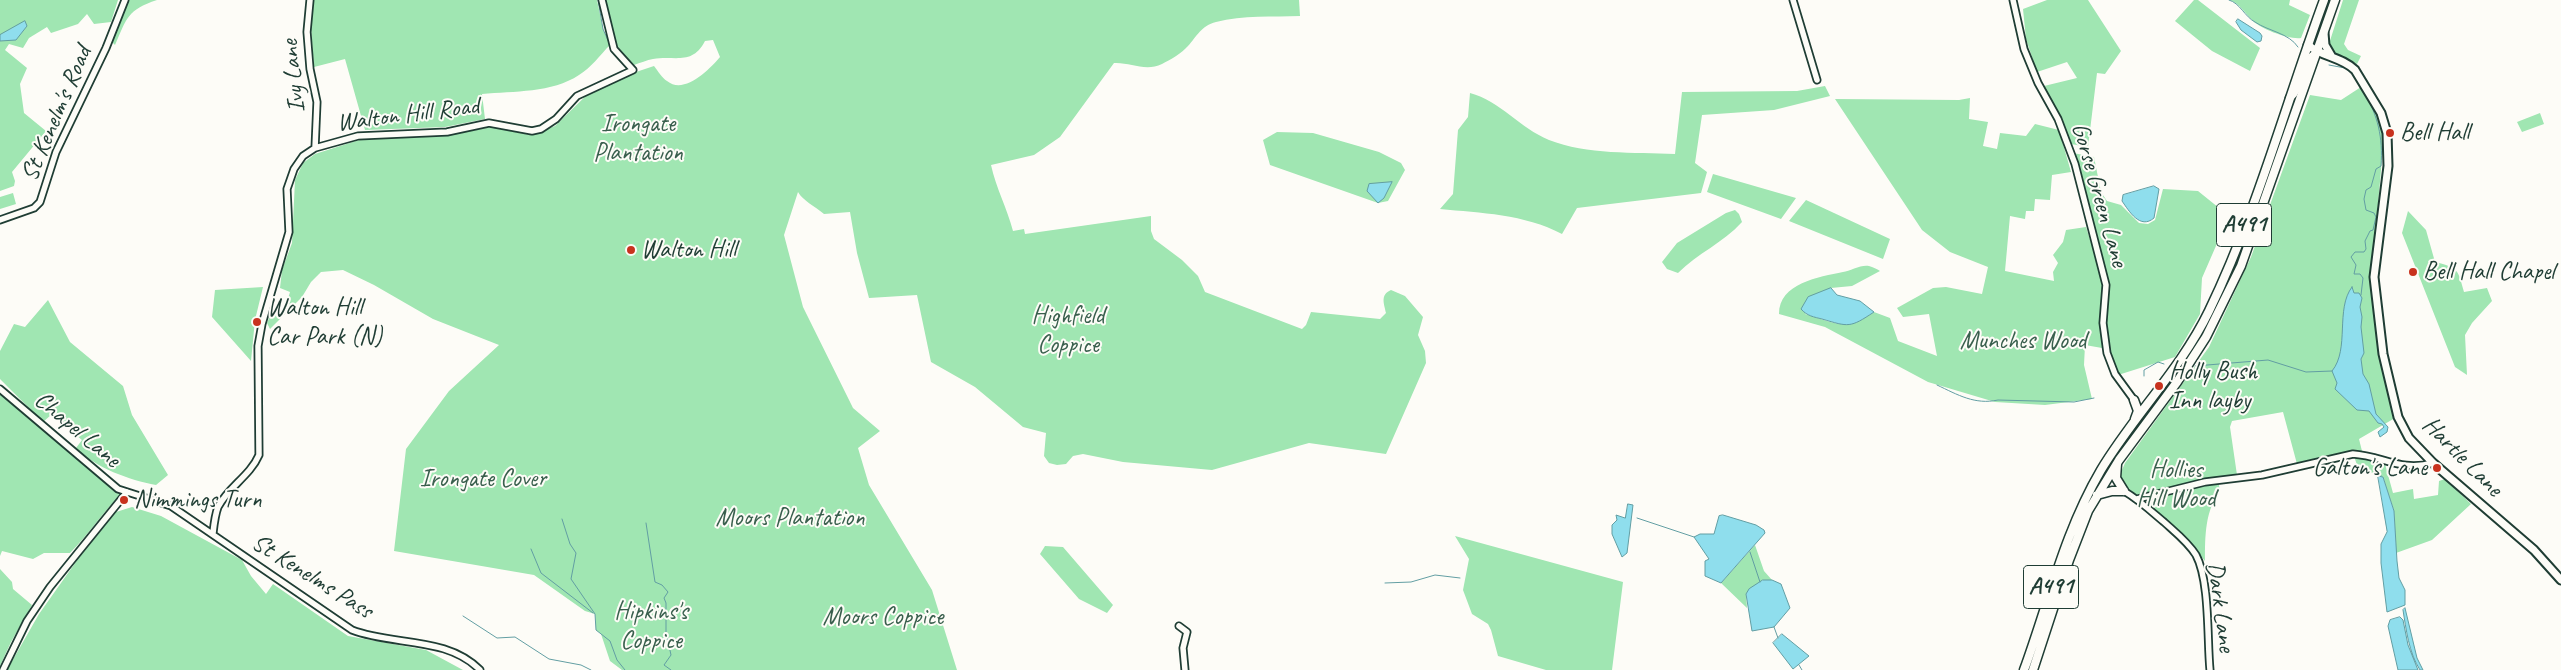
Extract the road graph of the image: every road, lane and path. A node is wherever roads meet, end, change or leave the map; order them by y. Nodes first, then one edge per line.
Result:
1 (125, 0) edge
2 (310, 0) edge
3 (602, 0) edge
4 (1793, 0) edge
5 (2013, 0) edge
6 (2324, 0) edge
7 (2336, 0) edge
8 (2324, 33) junction
9 (2308, 45) junction
10 (2317, 52) junction
11 (2332, 57) junction
12 (2313, 63) junction
13 (1817, 80) dead end
14 (2290, 98) junction
15 (315, 148) junction
16 (0, 220) edge
17 (0, 388) edge
18 (2153, 399) junction
19 (2134, 400) junction
20 (2132, 426) junction
21 (2118, 460) junction
22 (2433, 463) junction
23 (2124, 491) junction
24 (126, 492) junction
25 (2096, 496) junction
26 (2137, 499) junction
27 (213, 534) junction
28 (2561, 580) edge
29 (1179, 626) dead end
30 (3, 670) edge
31 (480, 670) edge
32 (1185, 670) edge
33 (2024, 670) edge
34 (2033, 670) edge
35 (2210, 670) edge

1 - 16 street, St Kenelm's Road
2 - 15 street, Ivy Lane
3 - 15 street, Walton Hill Road
4 - 13 street
5 - 19 street, Gorse Green Lane
6 - 9 highway, A491
7 - 8 highway, A491
8 - 10 highway, A491
8 - 11 main road
9 - 10 main road, Hartle Lane
9 - 14 highway, A491
10 - 11 main road, Hartle Lane
10 - 12 highway, A491
10 - 14 main road
11 - 12 main road
11 - 22 main road, Hartle Lane
12 - 21 highway, A491
14 - 18 highway, A491
15 - 27 street, Walton Hill Road
17 - 24 street, Chapel Lane
18 - 19 highway
18 - 20 highway, A491
19 - 20 highway
20 - 33 highway, A491
21 - 23 highway
21 - 25 highway, A491
22 - 26 street
22 - 28 main road, Hartle Lane
23 - 25 highway
23 - 26 street, Dark Lane
24 - 27 street, Chapel Lane
24 - 30 street
25 - 34 highway, A491
26 - 35 street, Dark Lane
27 - 31 street, St Kenelms Pass
29 - 32 street

